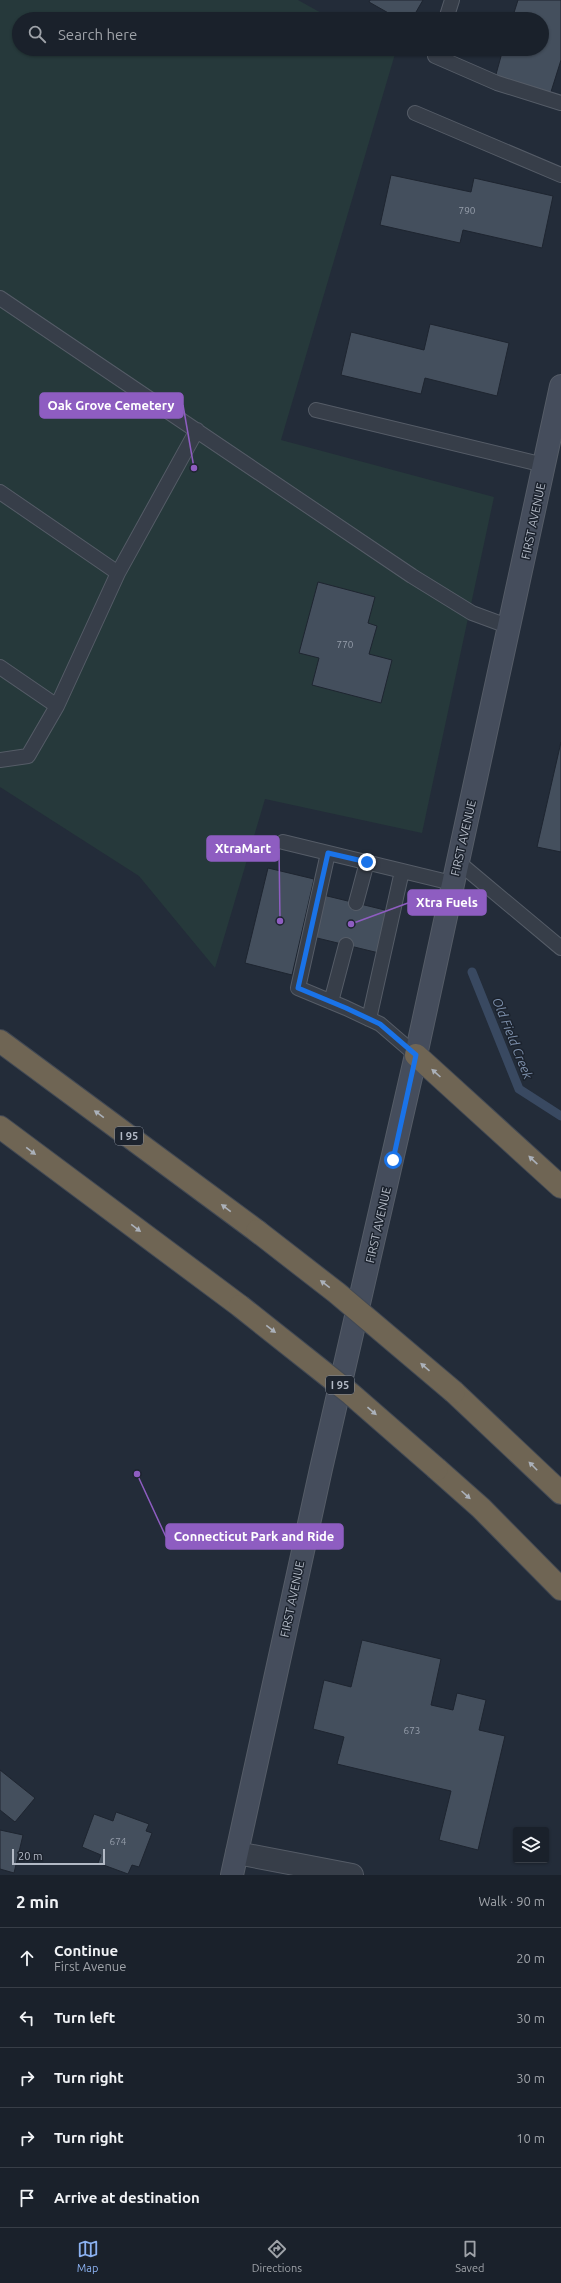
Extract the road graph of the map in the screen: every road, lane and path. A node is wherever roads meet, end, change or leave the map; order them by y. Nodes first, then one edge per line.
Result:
1 (452, 0) edge
2 (448, 12) edge
3 (435, 56) edge
4 (561, 103) edge
5 (415, 113) dead end
6 (561, 175) edge
7 (0, 298) edge
8 (561, 386) edge
9 (316, 410) dead end
10 (558, 414) edge
11 (197, 430) junction
12 (544, 465) junction
13 (0, 492) edge
14 (118, 573) junction
15 (510, 627) junction
16 (0, 667) edge
17 (57, 706) junction
18 (0, 760) edge
19 (283, 842) dead end
20 (328, 853) junction
21 (457, 861) junction
22 (367, 862) junction
23 (402, 871) junction
24 (452, 883) junction
25 (356, 903) dead end
26 (346, 945) dead end
27 (561, 948) edge
28 (331, 1002) junction
29 (369, 1019) junction
30 (0, 1041) edge
31 (416, 1055) junction
32 (0, 1127) edge
33 (561, 1187) edge
34 (561, 1493) edge
35 (561, 1588) edge
36 (237, 1853) junction
37 (232, 1875) edge
38 (352, 1875) edge

1 - 2 lane
3 - 4 lane
5 - 6 lane
7 - 11 lane
8 - 10 main road, FIRST AVENUE
9 - 12 lane
10 - 12 main road, FIRST AVENUE
11 - 14 lane
11 - 15 lane
12 - 15 main road, FIRST AVENUE
13 - 14 lane
14 - 17 lane
15 - 21 main road, FIRST AVENUE
16 - 17 lane
17 - 18 lane
19 - 20 lane
20 - 22 lane
20 - 28 lane
21 - 24 main road, FIRST AVENUE
21 - 27 lane
22 - 23 lane
22 - 25 lane
23 - 24 lane
23 - 29 lane
24 - 31 main road, FIRST AVENUE
26 - 28 lane
28 - 29 lane
29 - 31 lane
34 -> 30 highway, I 95, bridge
33 -> 31 highway
31 - 36 main road, FIRST AVENUE
32 -> 35 highway, I 95, bridge
36 - 37 main road, FIRST AVENUE
36 - 38 street

